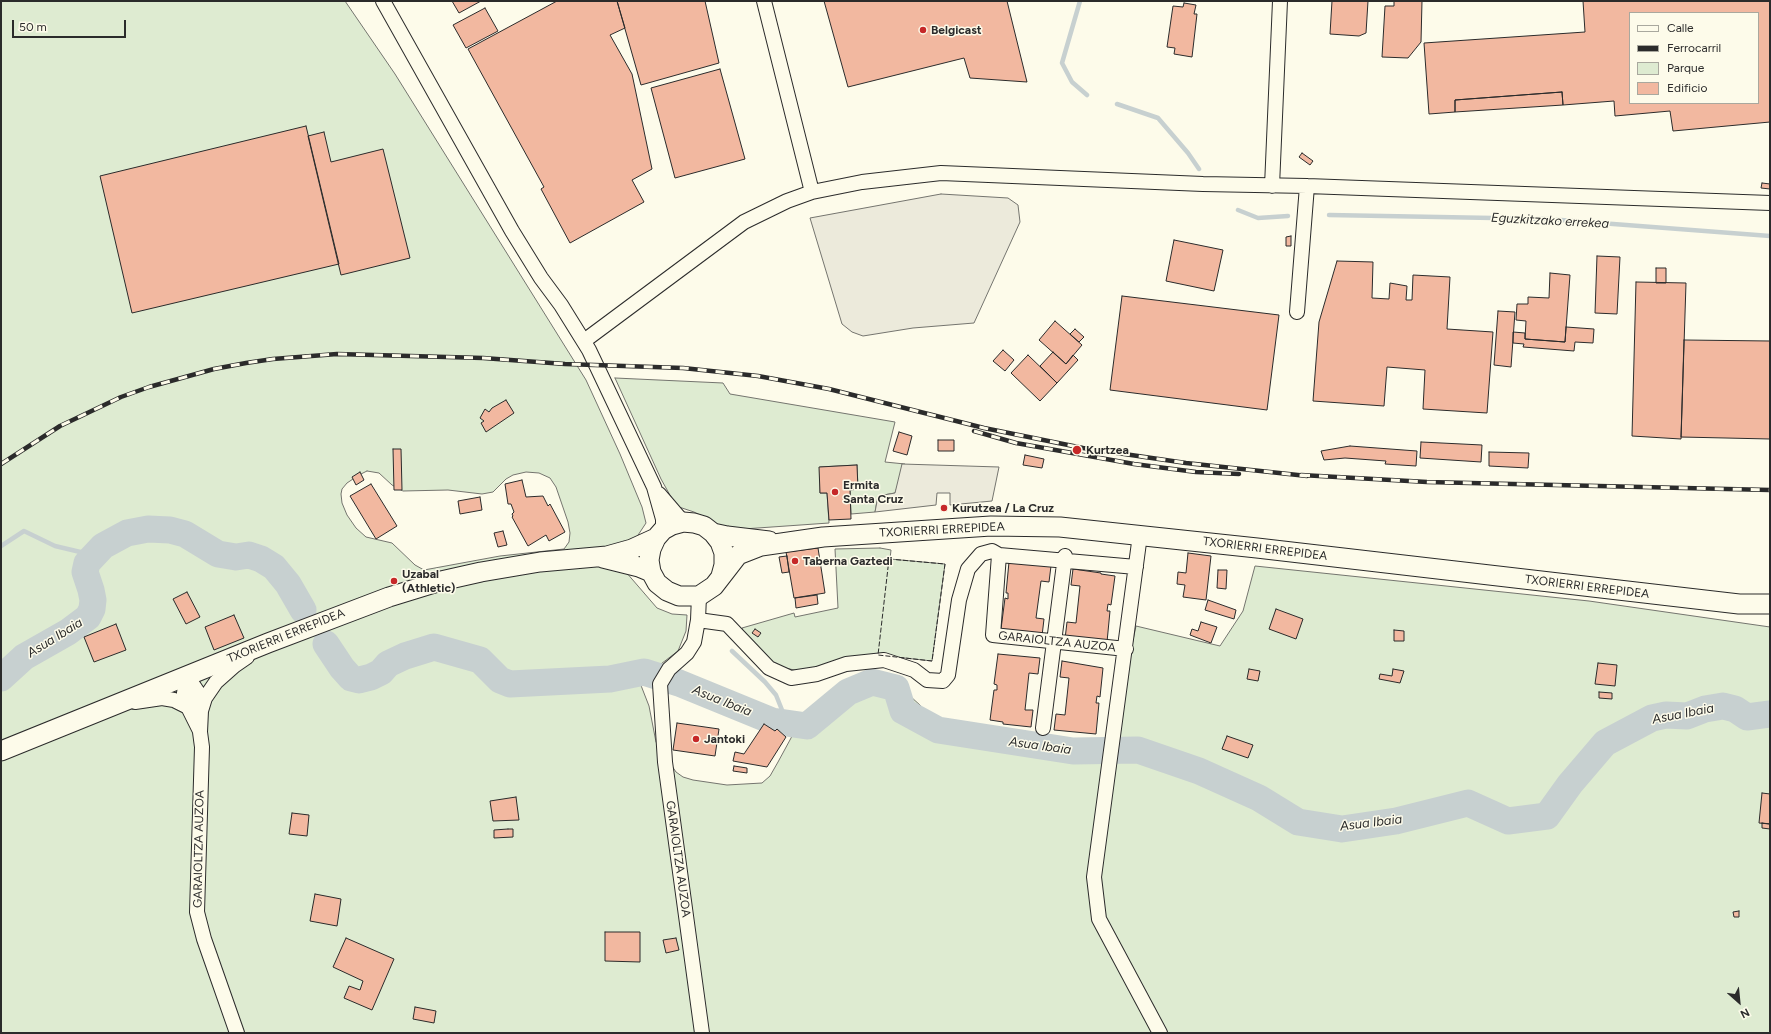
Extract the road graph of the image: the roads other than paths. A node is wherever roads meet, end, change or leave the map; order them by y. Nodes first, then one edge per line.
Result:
1 (383, 1) edge
2 (764, 1) edge
3 (1280, 1) edge
4 (1272, 186) junction
5 (1307, 186) junction
6 (812, 192) junction
7 (1770, 203) edge
8 (1297, 312) dead end
9 (584, 341) junction
10 (654, 487) junction
11 (683, 522) junction
12 (713, 533) junction
13 (660, 534) junction
14 (1140, 536) junction
15 (790, 541) junction
16 (999, 555) junction
17 (582, 557) junction
18 (1065, 558) junction
19 (1136, 567) junction
20 (651, 572) junction
21 (721, 576) junction
22 (699, 596) junction
23 (1739, 604) junction
24 (1770, 604) edge
25 (1770, 610) edge
26 (698, 620) junction
27 (1054, 641) junction
28 (271, 642) junction
29 (1126, 649) junction
30 (187, 676) junction
31 (202, 705) junction
32 (114, 706) junction
33 (188, 707) junction
34 (1043, 728) dead end
35 (200, 732) junction
36 (1, 751) edge
37 (237, 1033) edge
38 (702, 1033) edge
39 (1160, 1033) edge

1 - 9 street
2 - 6 street
3 - 4 street
4 - 5 street
4 - 6 street
5 - 7 street
5 - 8 street
6 - 9 street
9 - 10 street
10 - 11 street
10 - 13 street
11 - 12 street, TXORIERRI ERREPIDEA
11 - 13 street, TXORIERRI ERREPIDEA
12 - 15 street, TXORIERRI ERREPIDEA
12 - 21 street
13 - 17 street, TXORIERRI ERREPIDEA
13 - 20 street
14 - 15 street, TXORIERRI ERREPIDEA
14 - 19 street, GARAIOLTZA AUZOA
14 - 23 street, TXORIERRI ERREPIDEA
15 - 21 street, TXORIERRI ERREPIDEA
16 - 18 street
16 - 26 street
16 - 27 street, GARAIOLTZA AUZOA
17 - 20 street, TXORIERRI ERREPIDEA
17 - 28 street, TXORIERRI ERREPIDEA
18 - 19 street
18 - 27 street
19 - 29 street, GARAIOLTZA AUZOA
20 - 22 street
21 - 22 street, TXORIERRI ERREPIDEA
22 - 26 street
23 - 24 street, TXORIERRI ERREPIDEA
23 - 25 street, TXORIERRI ERREPIDEA
26 - 38 street, GARAIOLTZA AUZOA
27 - 29 street, GARAIOLTZA AUZOA
27 - 34 street
28 - 30 street, TXORIERRI ERREPIDEA
28 - 31 street
29 - 39 street, GARAIOLTZA AUZOA
30 - 31 street
30 - 32 street, TXORIERRI ERREPIDEA
30 - 33 street
31 - 35 street
32 - 33 street
32 - 36 street, TXORIERRI ERREPIDEA
33 - 35 street
35 - 37 street, GARAIOLTZA AUZOA

